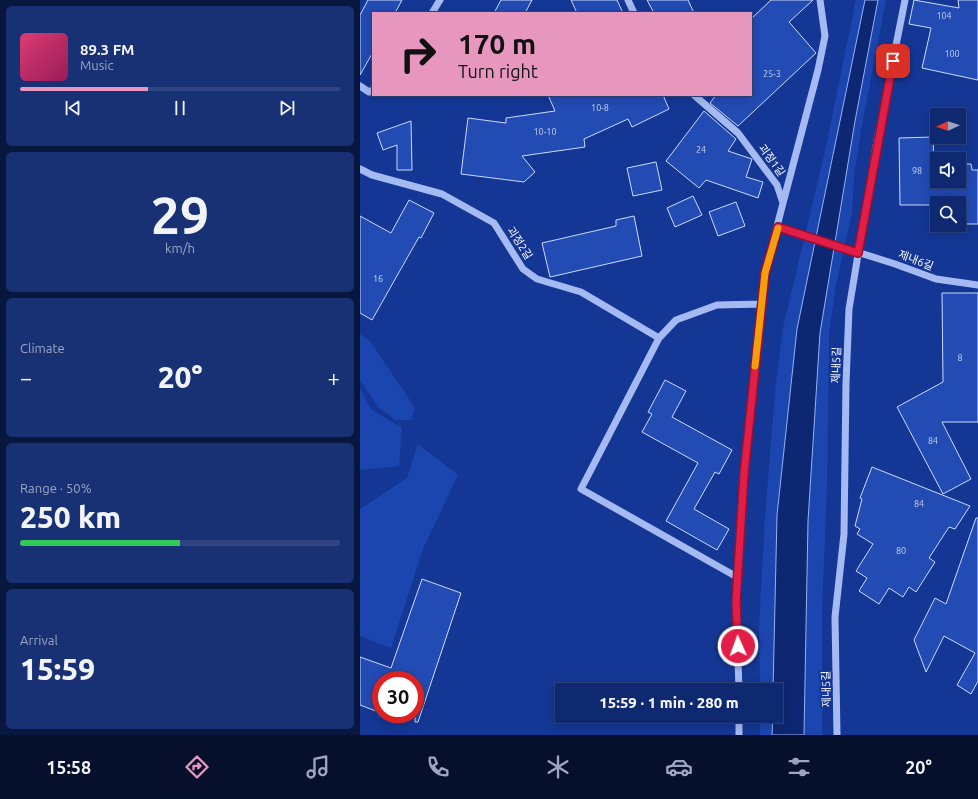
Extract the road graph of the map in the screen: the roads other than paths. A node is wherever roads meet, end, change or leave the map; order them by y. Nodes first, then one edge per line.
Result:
1 (440, 0) edge
2 (628, 0) edge
3 (820, 0) edge
4 (905, 0) edge
5 (433, 12) edge
6 (634, 12) edge
7 (360, 86) edge
8 (372, 91) edge
9 (695, 96) edge
10 (360, 169) edge
11 (783, 203) junction
12 (778, 227) junction
13 (858, 253) junction
14 (978, 285) edge
15 (762, 304) junction
16 (659, 338) junction
17 (737, 577) junction
18 (739, 683) edge
19 (739, 723) edge
20 (739, 735) edge
21 (837, 735) edge

1 - 5 street
2 - 6 street
3 - 11 street
4 - 13 street, 제내5길
7 - 8 street
9 - 11 street, 괴정1길
10 - 16 street, 괴정2길
11 - 12 street
12 - 13 street, 제내6길
12 - 15 street
13 - 14 street, 제내6길
13 - 21 street, 제내5길
15 - 16 street
15 - 17 street
16 - 17 street
17 - 18 street
19 - 20 street

